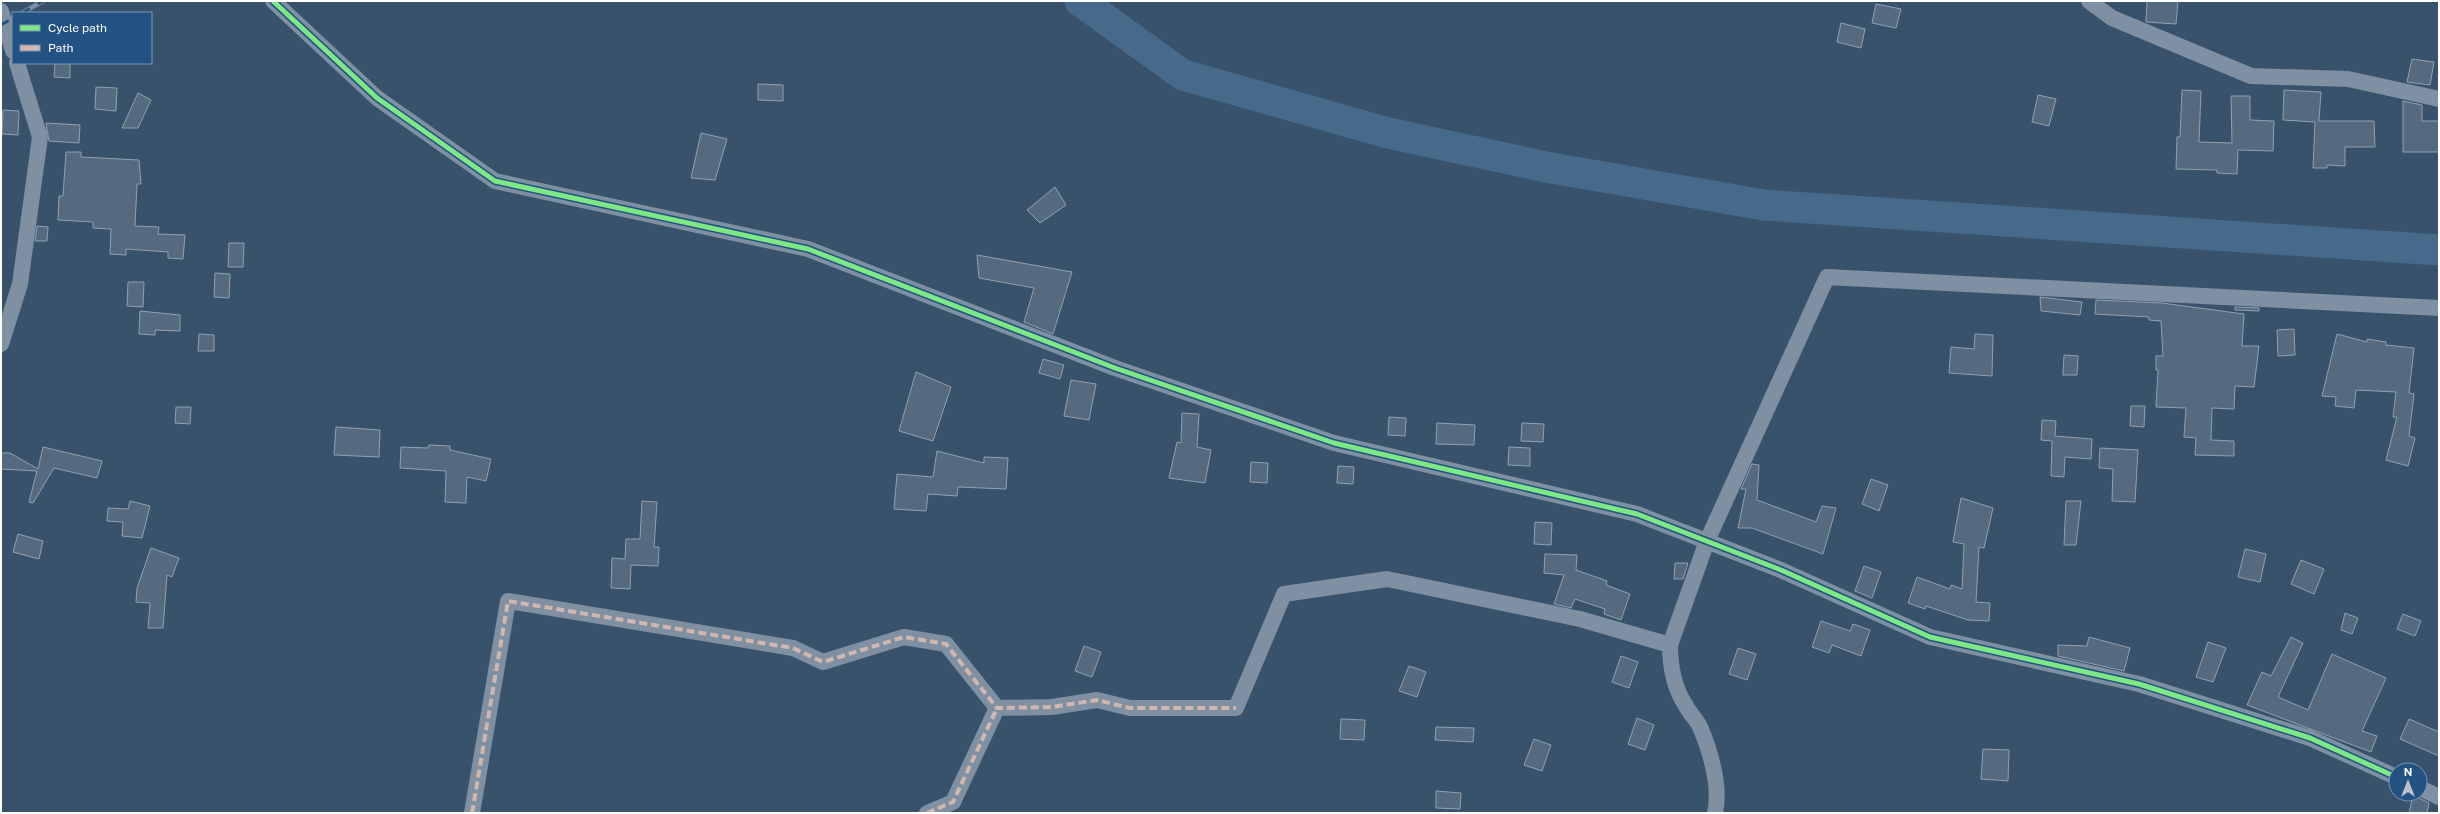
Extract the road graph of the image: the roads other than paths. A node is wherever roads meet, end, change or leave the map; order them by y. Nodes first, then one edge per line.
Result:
1 (273, 1) edge
2 (2089, 1) edge
3 (1, 11) edge
4 (12, 48) edge
5 (17, 64) edge
6 (2439, 99) edge
7 (2439, 308) edge
8 (1, 344) edge
9 (1707, 541) junction
10 (1670, 645) junction
11 (997, 708) junction
12 (2388, 773) edge
13 (2428, 791) edge
14 (2439, 796) edge
15 (472, 813) edge
16 (927, 813) edge
17 (1715, 813) edge

1 - 9 street
2 - 6 street
3 - 4 street
5 - 8 street
7 - 9 street
9 - 10 street
9 - 12 street
10 - 11 street
10 - 17 street
11 - 15 street
11 - 16 street
13 - 14 street

